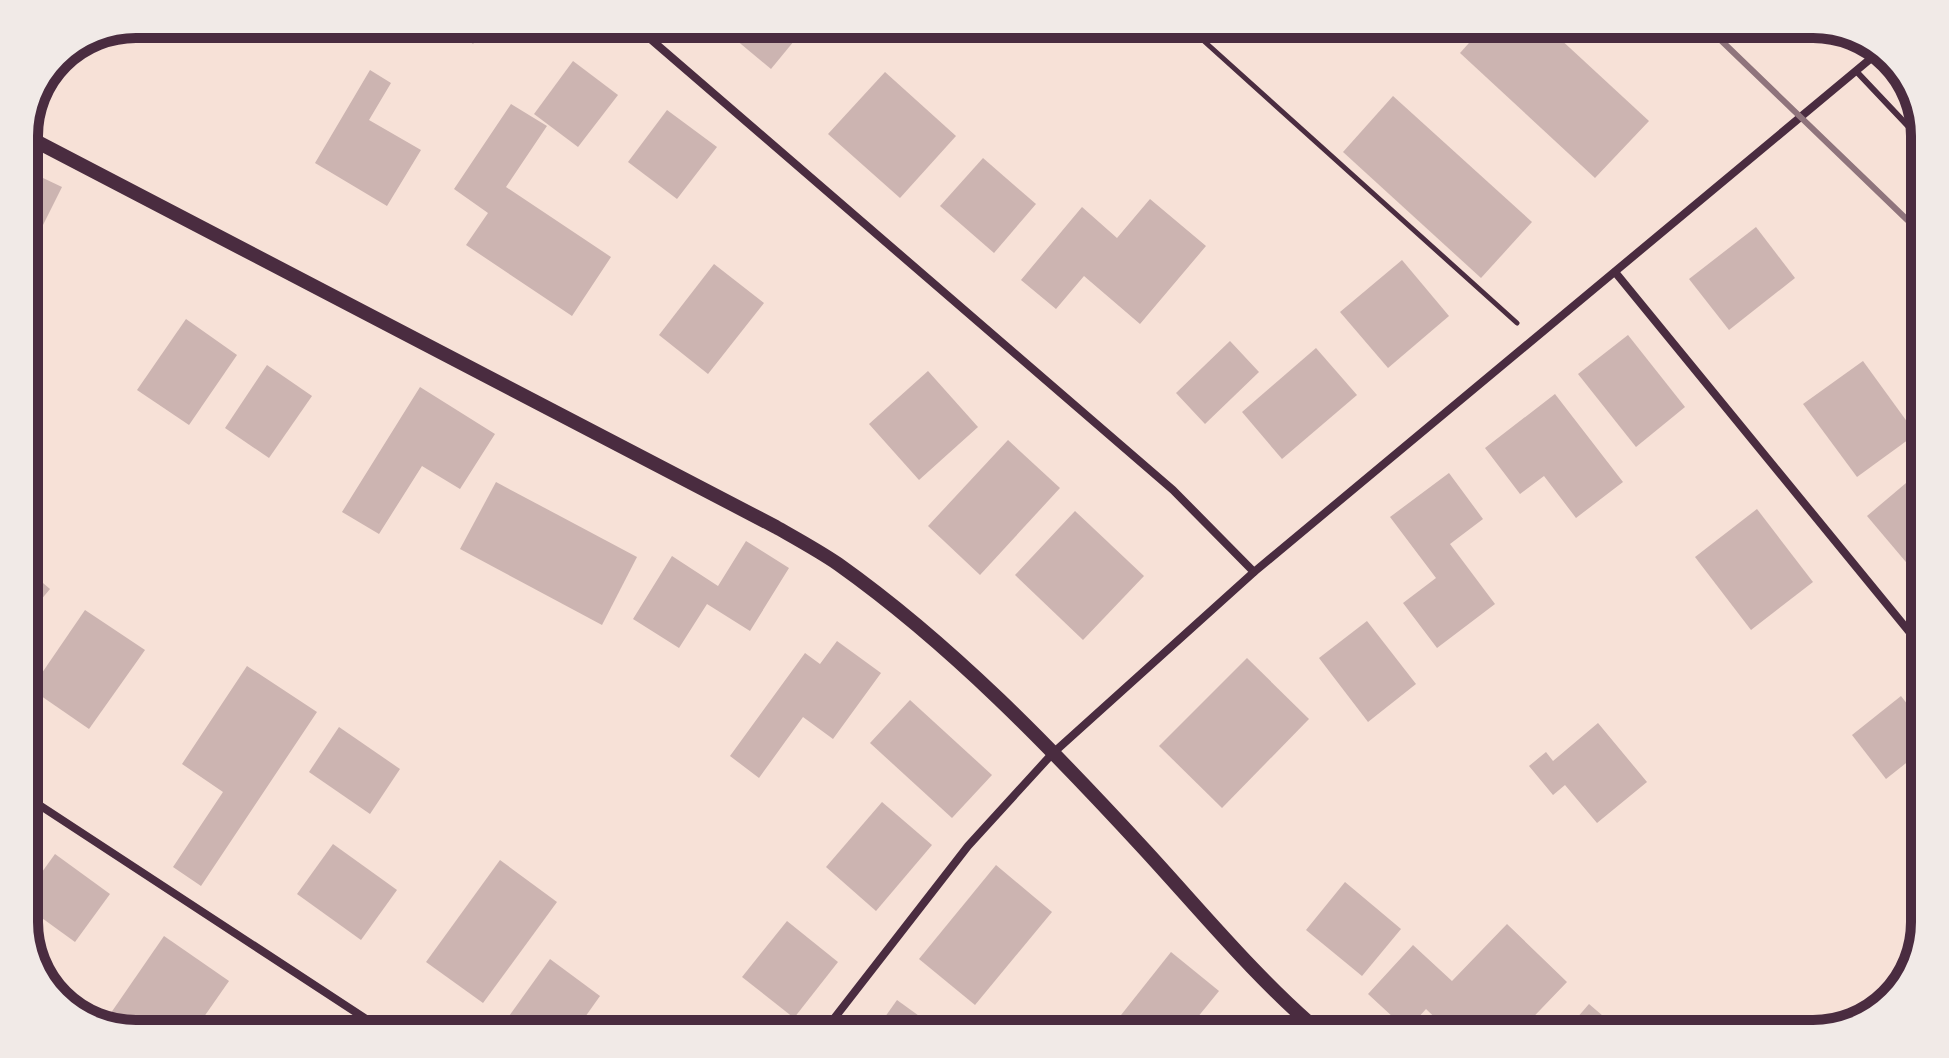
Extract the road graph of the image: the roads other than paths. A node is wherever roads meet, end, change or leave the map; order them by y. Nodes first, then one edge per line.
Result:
1 (649, 38) edge
2 (1872, 58) edge
3 (1856, 71) junction
4 (1911, 129) edge
5 (38, 142) edge
6 (1615, 272) junction
7 (1254, 572) junction
8 (1911, 634) edge
9 (1052, 754) junction
10 (38, 804) edge
11 (368, 1020) edge
12 (833, 1020) edge
13 (1307, 1020) edge

1 - 7 street
2 - 3 street
3 - 4 lane
3 - 6 street
5 - 9 street
6 - 7 street
6 - 8 street
7 - 9 street
9 - 12 street
9 - 13 street
10 - 11 street

